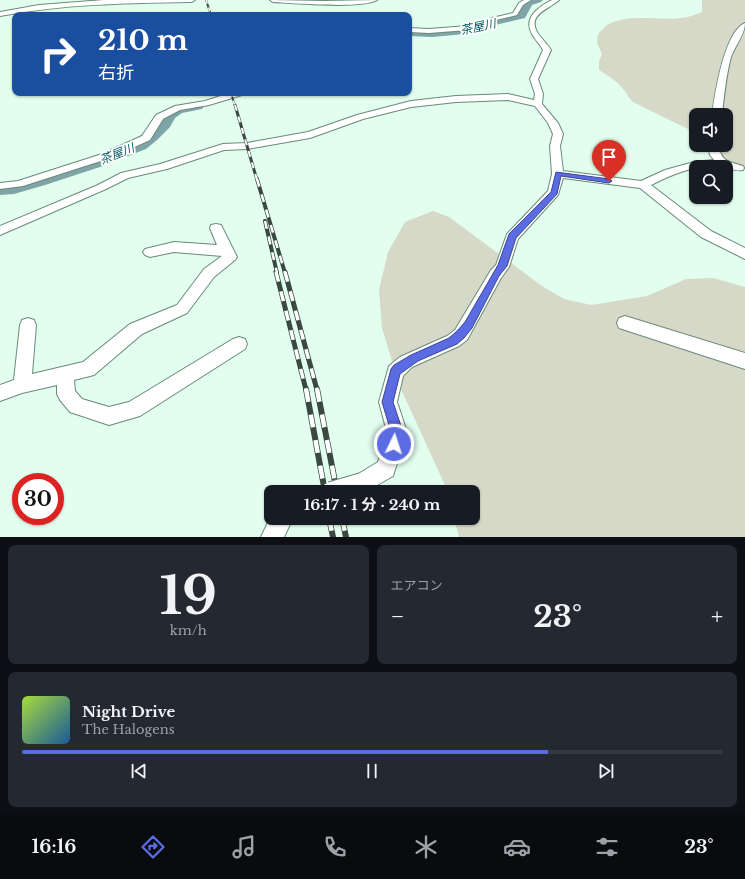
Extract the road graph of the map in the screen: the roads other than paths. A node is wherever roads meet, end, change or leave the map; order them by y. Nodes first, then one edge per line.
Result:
1 (45, 0) edge
2 (192, 0) edge
3 (273, 0) edge
4 (374, 0) edge
5 (528, 0) edge
6 (556, 0) edge
7 (32, 8) junction
8 (0, 14) edge
9 (745, 25) edge
10 (412, 30) edge
11 (229, 96) edge
12 (538, 104) junction
13 (718, 108) edge
14 (689, 166) edge
15 (733, 166) edge
16 (739, 168) dead end
17 (558, 174) junction
18 (643, 185) junction
19 (0, 186) edge
20 (216, 228) dead end
21 (0, 231) edge
22 (227, 250) junction
23 (150, 252) dead end
24 (745, 254) edge
25 (625, 323) dead end
26 (28, 325) dead end
27 (239, 344) dead end
28 (745, 361) edge
29 (65, 375) junction
30 (22, 385) junction
31 (0, 393) edge
32 (355, 485) edge
33 (278, 525) edge
34 (272, 537) edge

1 - 7 street
2 - 7 street
3 - 4 street
5 - 10 street
6 - 12 street
7 - 8 street
9 - 13 street
11 - 19 street
12 - 17 street
12 - 21 street
14 - 18 street
15 - 16 street
17 - 18 street
17 - 32 street, bridge
18 - 24 street
20 - 22 street
22 - 23 street
22 - 29 street
25 - 28 street
26 - 30 street
27 - 29 street
29 - 30 street
30 - 31 street
33 - 34 street

